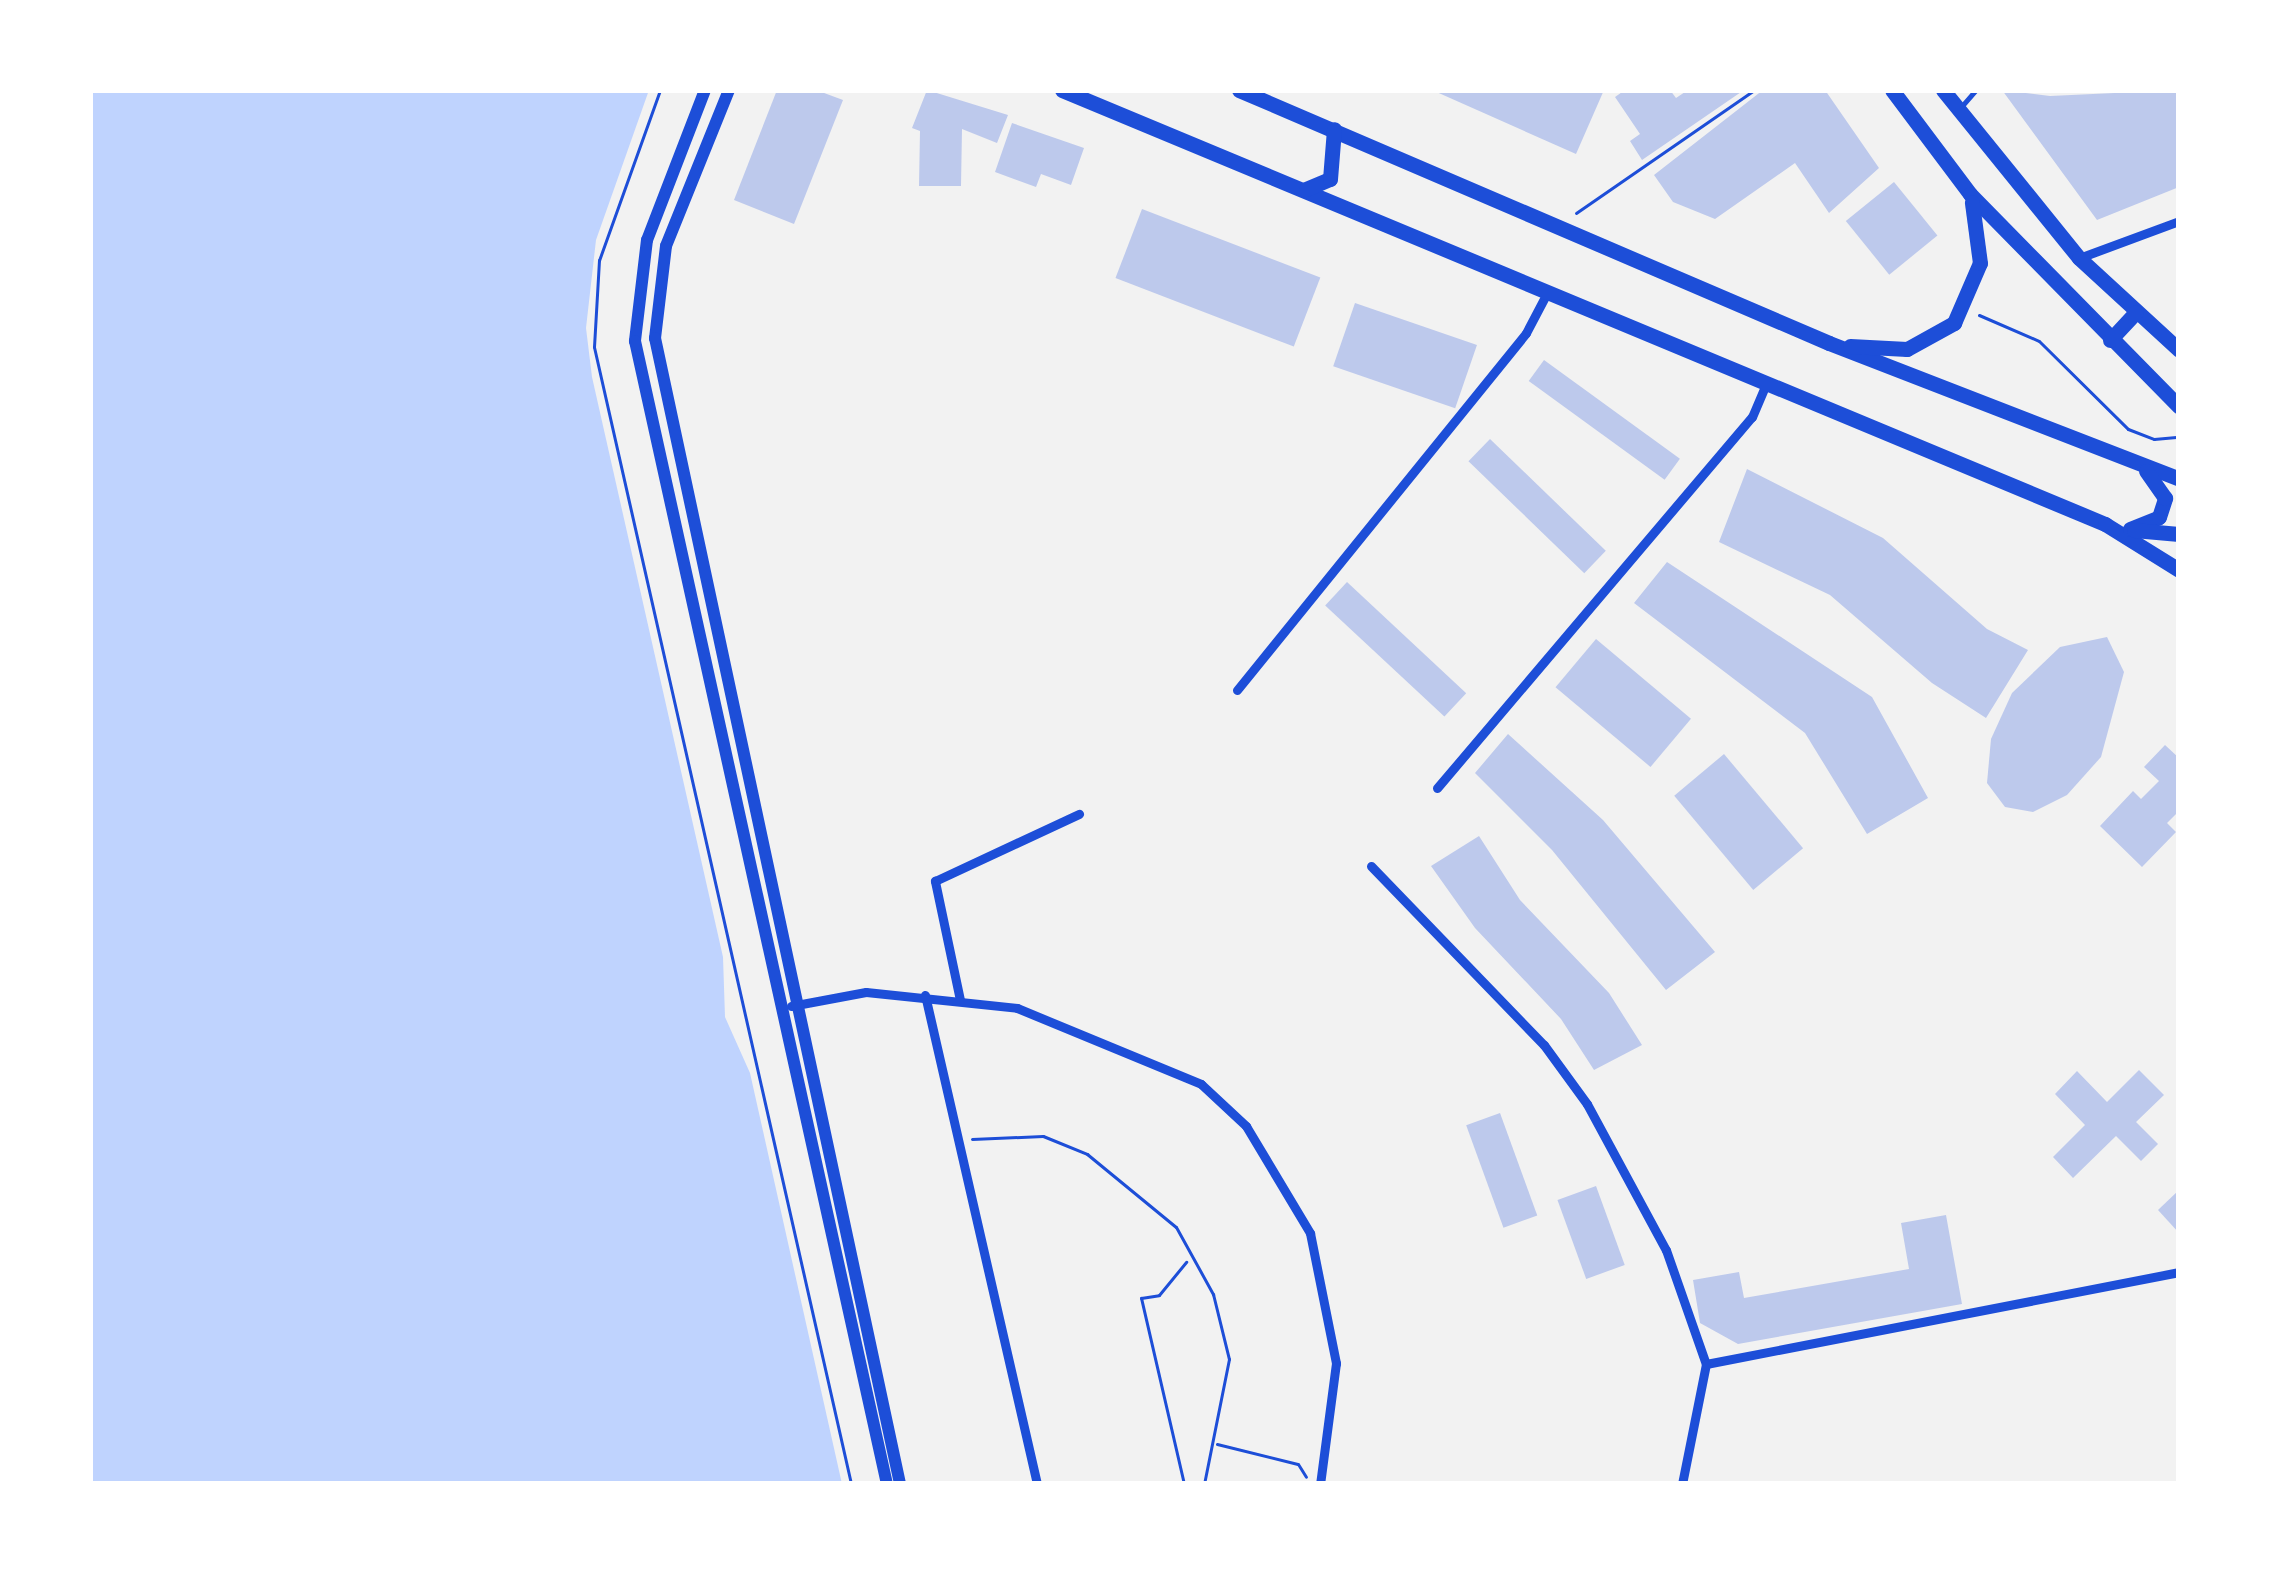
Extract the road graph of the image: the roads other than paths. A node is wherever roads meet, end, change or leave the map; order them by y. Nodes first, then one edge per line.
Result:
1 (705, 90) edge
2 (729, 90) edge
3 (1062, 90) edge
4 (1239, 90) edge
5 (1892, 90) edge
6 (1943, 90) edge
7 (1976, 90) edge
8 (1256, 94) edge
9 (1958, 110) junction
10 (1334, 129) junction
11 (1306, 189) junction
12 (1970, 194) junction
13 (2179, 221) edge
14 (2079, 258) junction
15 (1548, 290) junction
16 (2136, 312) junction
17 (2110, 340) junction
18 (1829, 344) junction
19 (2179, 350) edge
20 (1767, 382) junction
21 (2179, 407) edge
22 (2146, 471) junction
23 (2179, 478) edge
24 (2105, 524) junction
25 (2130, 529) junction
26 (2179, 534) edge
27 (2179, 570) edge
28 (1237, 690) dead end
29 (1437, 788) dead end
30 (1079, 814) dead end
31 (1371, 866) dead end
32 (925, 995) junction
33 (960, 1000) junction
34 (787, 1007) junction
35 (2179, 1272) edge
36 (1706, 1364) junction
37 (887, 1484) edge
38 (900, 1484) edge
39 (1036, 1484) edge
40 (1316, 1484) edge
41 (1682, 1484) edge

1 - 34 street
2 - 34 street
3 - 11 main road
4 - 8 main road
5 - 12 main road
6 - 9 main road
7 - 9 lane
8 - 10 main road
9 - 14 main road
10 - 11 main road
10 - 18 main road
11 - 15 main road
12 - 17 main road
12 - 18 main road
13 - 14 street
14 - 16 main road
15 - 20 main road
15 - 28 street
16 - 17 main road
16 - 19 main road
17 - 21 main road
18 - 22 main road
20 - 24 main road
20 - 29 street
22 - 23 main road
22 - 25 main road
24 - 25 main road
24 - 27 main road
25 - 26 main road
30 - 33 street
31 - 36 street
32 - 33 street
32 - 34 street
32 - 39 street
33 - 40 street
34 - 37 street
34 - 38 street
35 - 36 street
36 - 41 street

